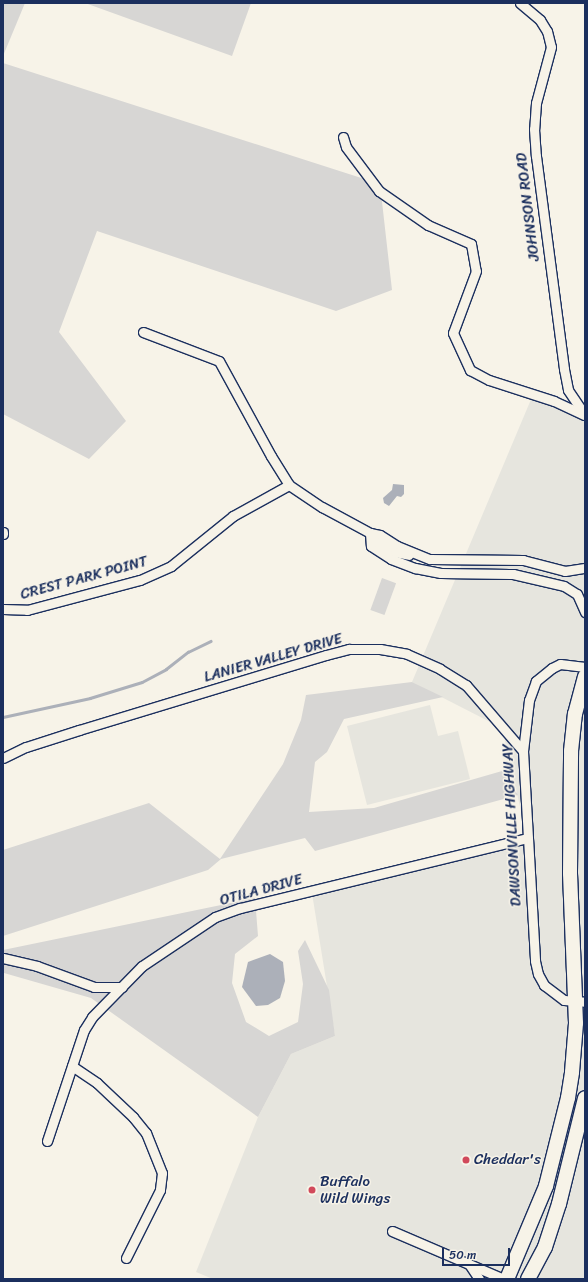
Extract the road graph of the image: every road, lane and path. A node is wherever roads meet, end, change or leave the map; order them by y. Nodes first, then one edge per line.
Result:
1 (520, 3) edge
2 (343, 137) dead end
3 (143, 332) dead end
4 (585, 415) edge
5 (289, 485) junction
6 (370, 533) junction
7 (394, 552) junction
8 (435, 559) junction
9 (543, 565) junction
10 (585, 568) edge
11 (434, 571) junction
12 (540, 580) junction
13 (3, 609) edge
14 (585, 612) edge
15 (585, 666) edge
16 (585, 676) edge
17 (523, 751) junction
18 (3, 758) edge
19 (528, 838) junction
20 (3, 958) edge
21 (122, 987) junction
22 (580, 1002) edge
23 (72, 1066) junction
24 (585, 1098) edge
25 (47, 1141) dead end
26 (392, 1231) dead end
27 (126, 1258) dead end
28 (469, 1264) junction
29 (479, 1279) edge
30 (505, 1279) edge
31 (528, 1279) edge

1 - 4 street, JOHNSON ROAD
2 - 4 street
3 - 5 street
5 - 6 street
5 - 13 street, CREST PARK POINT
6 - 7 street
6 - 7 street
7 - 8 street
7 - 11 street
8 - 9 street
8 - 11 street
9 - 10 street
9 - 12 street
11 - 12 street
12 - 14 street
15 - 17 street, DAWSONVILLE HIGHWAY
16 - 22 main road
17 - 18 street, LANIER VALLEY DRIVE
17 - 19 street, DAWSONVILLE HIGHWAY
19 - 21 street, OTILA DRIVE
19 - 22 street, DAWSONVILLE HIGHWAY
20 - 21 street
21 - 23 street, OTILA DRIVE
22 - 30 main road
23 - 25 street, OTILA DRIVE
23 - 27 street
24 - 31 main road
26 - 28 street
28 - 29 street
28 - 30 street

